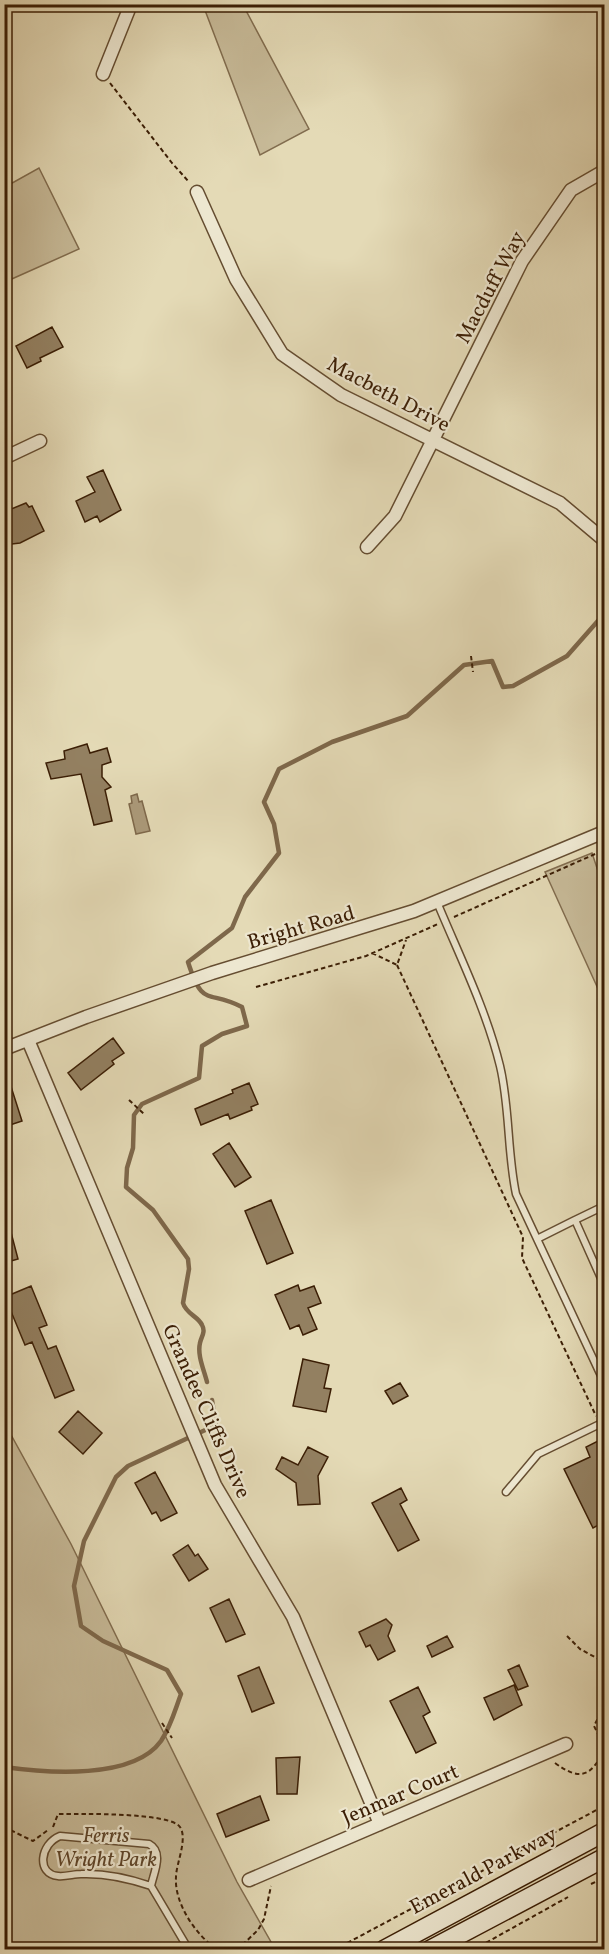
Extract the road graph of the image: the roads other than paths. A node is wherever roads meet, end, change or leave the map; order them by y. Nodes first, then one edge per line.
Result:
1 (131, 4) edge
2 (103, 74) road end
3 (604, 171) edge
4 (197, 192) road end
5 (40, 441) dead end
6 (433, 441) junction
7 (4, 458) edge
8 (604, 540) edge
9 (367, 548) dead end
10 (604, 832) edge
11 (437, 902) junction
12 (28, 1040) junction
13 (4, 1049) edge
14 (604, 1206) edge
15 (574, 1220) junction
16 (537, 1239) junction
17 (603, 1276) edge
18 (604, 1286) edge
19 (604, 1382) edge
20 (602, 1424) edge
21 (506, 1492) dead end
22 (566, 1744) dead end
23 (380, 1824) junction
24 (604, 1832) edge
25 (604, 1858) edge
26 (249, 1880) dead end
27 (151, 1886) junction
28 (189, 1950) edge
29 (384, 1950) edge
30 (430, 1950) edge

1 - 2 street
3 - 6 street, Macduff Way
4 - 6 street, Macbeth Drive
5 - 7 street
6 - 8 street, Macbeth Drive
6 - 9 street, Macduff Way
10 - 11 street, Bright Road
11 - 12 street, Bright Road
11 - 16 lane
12 - 13 street, Bright Road
12 - 23 street, Grandee Cliffs Drive
14 - 15 lane
15 - 16 lane
15 - 17 lane
16 - 19 lane
17 - 18 lane
20 - 21 lane
22 - 23 street, Jenmar Court
23 - 26 street, Jenmar Court
24 - 29 main road, Emerald Parkway
25 - 30 main road
27 - 27 lane
27 - 28 lane

